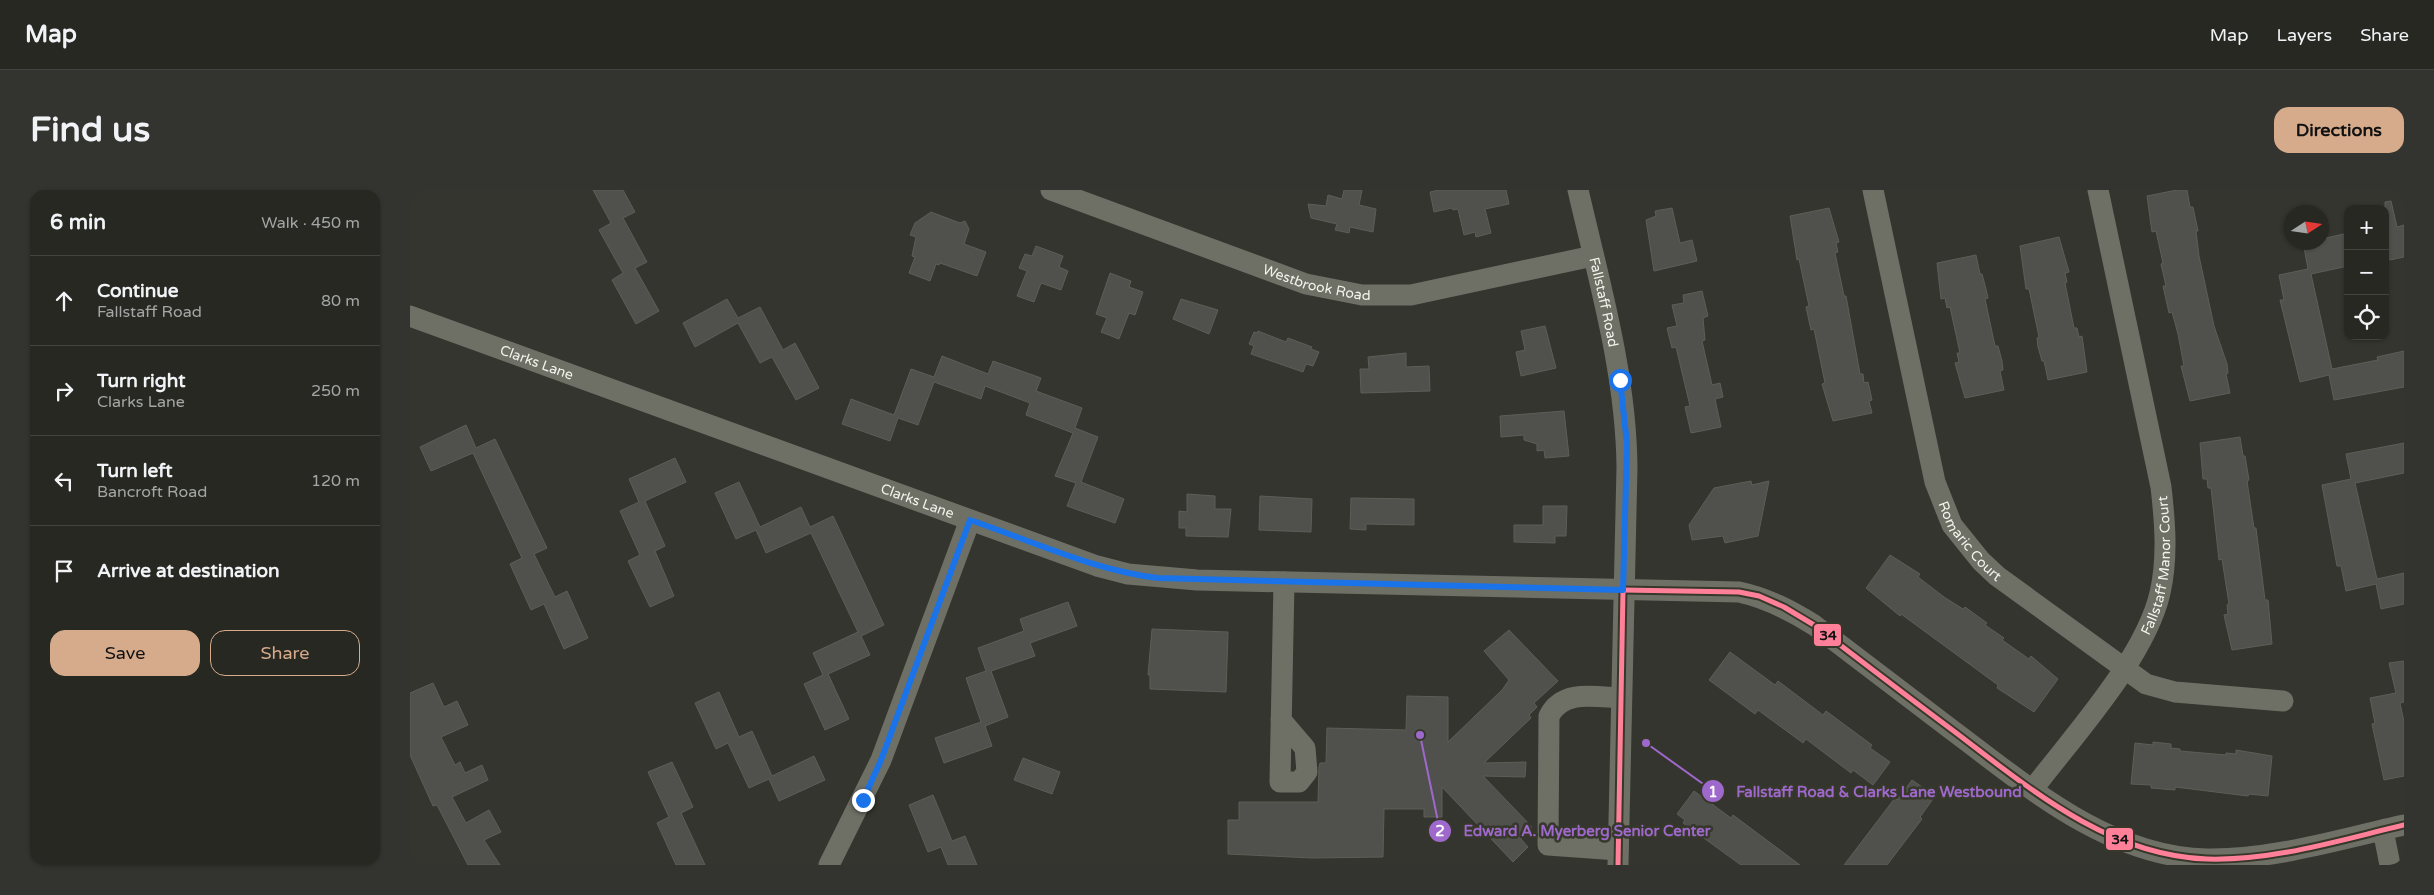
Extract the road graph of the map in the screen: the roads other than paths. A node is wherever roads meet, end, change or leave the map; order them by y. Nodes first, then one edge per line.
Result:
1 (1051, 190) edge
2 (1578, 190) edge
3 (1873, 190) edge
4 (2098, 190) edge
5 (1593, 256) junction
6 (410, 316) edge
7 (970, 520) junction
8 (1284, 582) junction
9 (1623, 590) junction
10 (2124, 669) junction
11 (1621, 698) junction
12 (2283, 700) dead end
13 (1281, 720) dead end
14 (2033, 789) junction
15 (2404, 825) edge
16 (2382, 830) junction
17 (1618, 857) edge
18 (2172, 860) edge
19 (829, 865) edge
20 (2390, 865) edge

1 - 5 street, Westbrook Road
2 - 5 street, Fallstaff Road
3 - 10 street, Romaric Court
4 - 10 street, Fallstaff Manor Court
5 - 9 street, Fallstaff Road
6 - 7 street, Clarks Lane
7 - 8 street, Clarks Lane
7 - 19 street
8 - 9 street, Clarks Lane
8 - 13 street
9 - 11 street, Fallstaff Road
9 - 14 street, Clarks Lane
10 - 12 street, Romaric Court
10 - 14 street, Fallstaff Manor Court
11 - 17 street, Fallstaff Road
11 - 17 street
14 - 18 street, Clarks Lane
15 - 16 street, Clarks Lane
16 - 18 street, Clarks Lane
16 - 20 street

